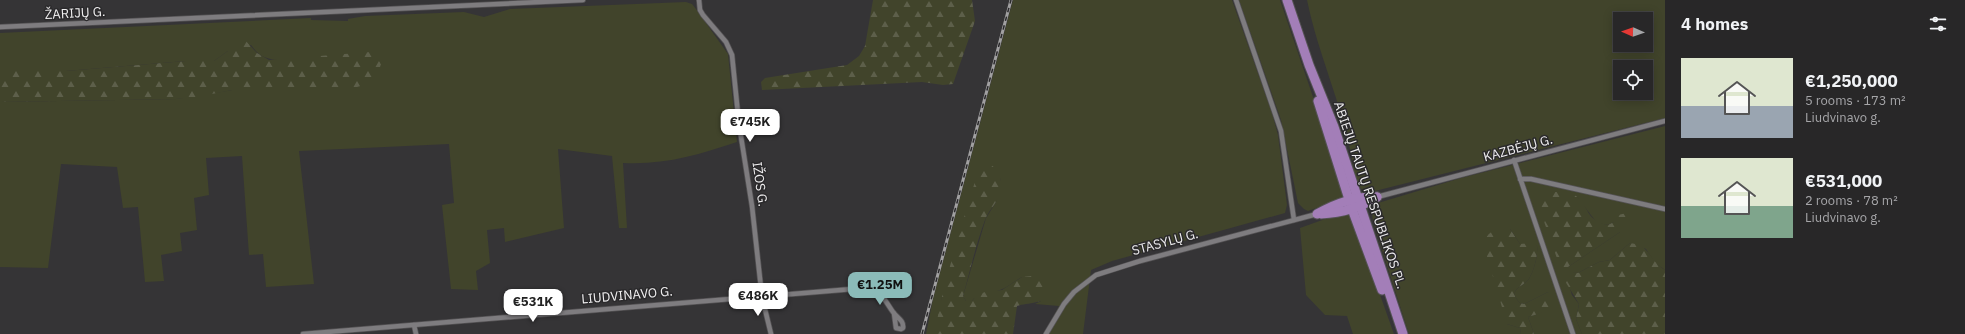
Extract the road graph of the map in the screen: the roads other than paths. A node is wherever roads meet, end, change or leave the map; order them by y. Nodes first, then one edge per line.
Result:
1 (583, 0) edge
2 (698, 0) edge
3 (1236, 0) edge
4 (1287, 0) edge
5 (0, 27) edge
6 (1665, 121) edge
7 (1514, 160) junction
8 (1520, 179) junction
9 (1377, 198) joint
10 (1355, 203) junction
11 (1665, 209) edge
12 (1317, 214) joint
13 (1294, 220) junction
14 (762, 297) junction
15 (894, 313) dead end
16 (414, 325) junction
17 (303, 334) edge
18 (416, 334) edge
19 (771, 334) edge
20 (1046, 334) edge
21 (1399, 334) edge
22 (1403, 334) edge
23 (1573, 334) edge

1 - 5 street, ŽARIJŲ G.
2 - 14 street, IŽOS G.
3 - 13 street
4 - 10 highway, ABIEJŲ TAUTŲ RESPUBLIKOS PL.
6 - 7 street, KAZBĖJŲ G.
7 - 8 street
7 - 9 street, KAZBĖJŲ G.
8 - 11 street
8 - 23 street
9 - 10 highway
10 - 12 highway
10 - 21 highway, ABIEJŲ TAUTŲ RESPUBLIKOS PL.
10 - 22 highway, ABIEJŲ TAUTŲ RESPUBLIKOS PL.
12 - 13 street, STASYLŲ G.
13 - 20 street, STASYLŲ G.
14 - 15 street, LIUDVINAVO G.
14 - 16 street, LIUDVINAVO G.
14 - 19 street, IŽOS G.
16 - 17 street, LIUDVINAVO G.
16 - 18 street

